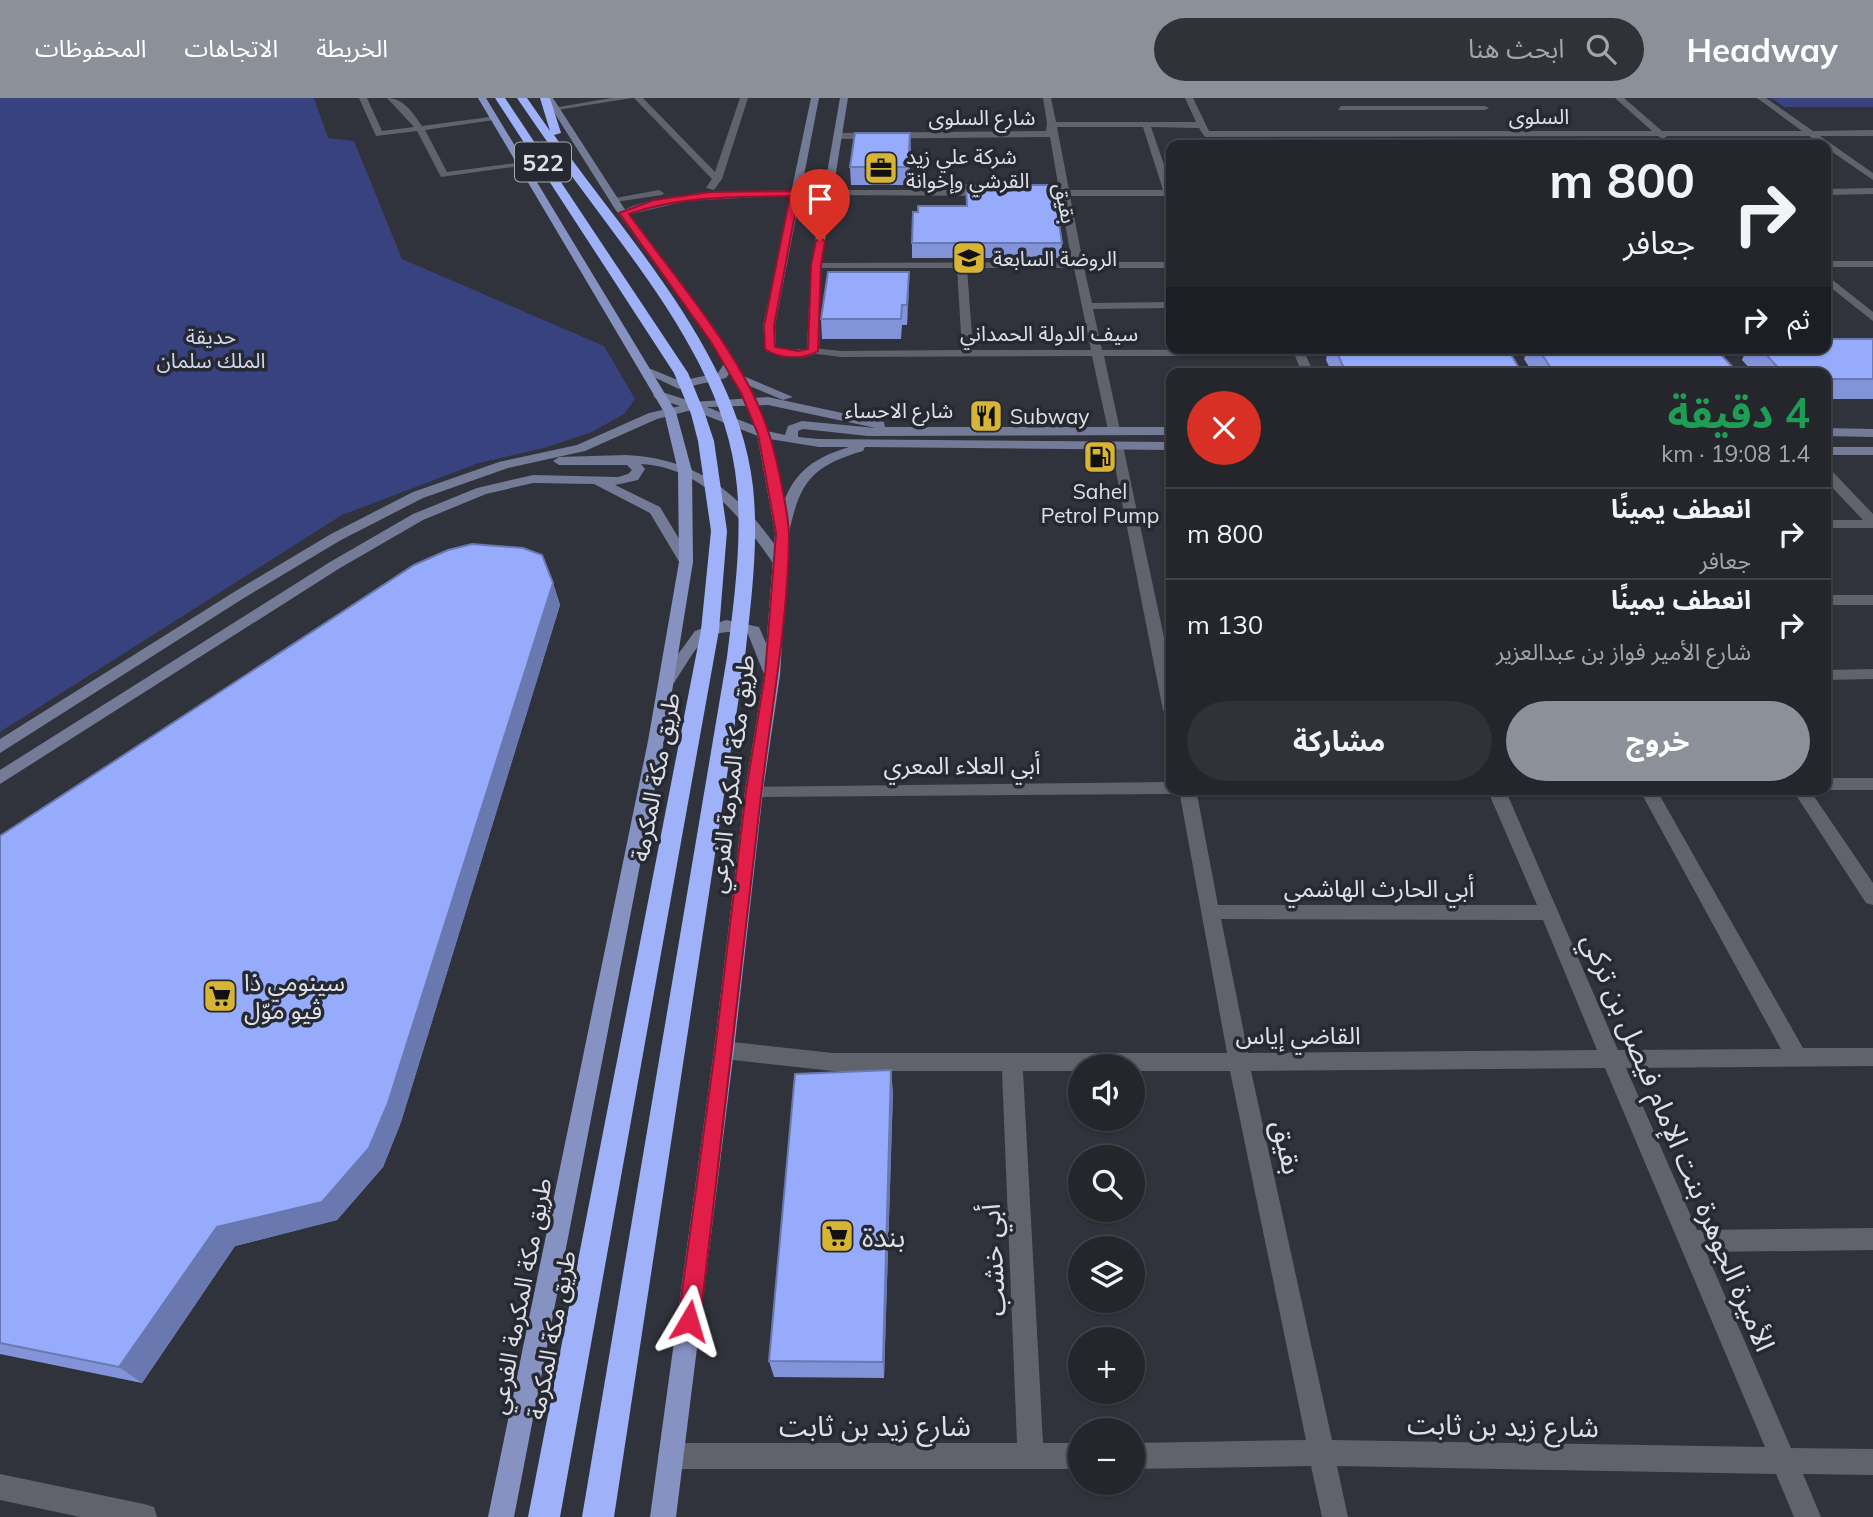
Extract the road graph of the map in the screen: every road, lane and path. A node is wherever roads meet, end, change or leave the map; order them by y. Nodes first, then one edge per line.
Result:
1 (363, 98) edge
2 (391, 98) edge
3 (482, 98) edge
4 (522, 98) edge
5 (547, 98) edge
6 (628, 98) edge
7 (638, 98) edge
8 (744, 98) edge
9 (815, 98) edge
10 (844, 98) edge
11 (1047, 98) edge
12 (1189, 98) edge
13 (1334, 98) edge
14 (1476, 98) edge
15 (1619, 98) edge
16 (1761, 98) edge
17 (501, 101) edge
18 (556, 108) junction
19 (1341, 108) junction
20 (1492, 115) junction
21 (494, 118) junction
22 (1051, 124) junction
23 (1146, 125) junction
24 (419, 129) junction
25 (1203, 130) junction
26 (1811, 133) junction
27 (1873, 133) edge
28 (1358, 134) junction
29 (1509, 134) junction
30 (1660, 134) junction
31 (838, 136) junction
32 (1208, 140) edge
33 (1362, 140) edge
34 (1515, 140) edge
35 (1668, 140) edge
36 (1821, 140) edge
37 (1831, 147) edge
38 (567, 161) junction
39 (523, 164) junction
40 (1873, 177) edge
41 (1166, 182) edge
42 (713, 186) junction
43 (1873, 191) edge
44 (829, 192) junction
45 (1831, 192) edge
46 (795, 193) junction
47 (996, 193) edge
48 (1024, 193) edge
49 (1166, 193) edge
50 (1064, 194) junction
51 (614, 208) junction
52 (1831, 264) edge
53 (1873, 264) edge
54 (816, 265) junction
55 (1078, 265) junction
56 (1166, 265) edge
57 (962, 266) junction
58 (1831, 281) edge
59 (1166, 305) edge
60 (1086, 306) junction
61 (1873, 318) edge
62 (813, 351) junction
63 (1166, 351) edge
64 (1098, 352) junction
65 (968, 353) junction
66 (1506, 354) edge
67 (1712, 354) edge
68 (730, 363) junction
69 (1513, 366) edge
70 (1722, 366) edge
71 (646, 371) junction
72 (737, 377) junction
73 (652, 397) junction
74 (749, 401) junction
75 (694, 406) junction
76 (670, 412) junction
77 (829, 413) junction
78 (620, 430) junction
79 (897, 430) junction
80 (1166, 431) edge
81 (1831, 432) edge
82 (1873, 433) edge
83 (764, 434) junction
84 (1116, 438) junction
85 (793, 440) junction
86 (881, 444) junction
87 (1166, 445) edge
88 (1831, 451) edge
89 (1873, 451) edge
90 (607, 459) junction
91 (489, 470) junction
92 (685, 471) junction
93 (1831, 478) edge
94 (599, 482) junction
95 (1873, 523) edge
96 (1831, 524) edge
97 (782, 533) junction
98 (686, 562) junction
99 (780, 563) junction
100 (1831, 600) edge
101 (1873, 600) edge
102 (772, 674) junction
103 (1873, 674) edge
104 (1831, 675) edge
105 (667, 679) junction
106 (1166, 685) edge
107 (0, 747) edge
108 (4, 770) edge
109 (1831, 784) edge
110 (1873, 784) edge
111 (1166, 788) edge
112 (754, 791) junction
113 (1188, 795) edge
114 (1499, 795) edge
115 (1650, 795) edge
116 (1804, 795) edge
117 (1873, 898) edge
118 (1210, 912) junction
119 (1548, 913) junction
120 (724, 1050) junction
121 (1873, 1056) edge
122 (1797, 1057) junction
123 (1611, 1058) junction
124 (1012, 1060) junction
125 (1239, 1062) junction
126 (1873, 1239) edge
127 (1689, 1241) junction
128 (1322, 1454) junction
129 (1145, 1455) edge
130 (671, 1456) junction
131 (1068, 1456) edge
132 (1031, 1457) junction
133 (1783, 1461) junction
134 (1873, 1462) edge
135 (0, 1488) edge
136 (144, 1517) edge
137 (501, 1517) edge
138 (544, 1517) edge
139 (598, 1517) edge
140 (663, 1517) edge
141 (1335, 1517) edge
142 (1808, 1517) edge

1 - 24 street
2 - 24 street
3 - 21 main road, طريق مكة المكرمة الفرعي
4 - 38 highway, 522
5 - 18 main road, طريق مكة المكرمة الفرعي
5 - 38 highway
6 - 18 street
7 - 42 street
8 - 42 street
9 - 46 main road
10 - 31 main road
11 - 22 street, بقيق
12 - 25 street
13 - 19 street
14 - 20 street
15 - 30 street
16 - 26 street
17 - 138 highway, طريق مكة المكرمة / 522
18 - 51 main road, طريق مكة المكرمة الفرعي
19 - 20 street
19 - 28 street
20 - 29 street
21 - 24 street
21 - 39 main road, طريق مكة المكرمة الفرعي
22 - 23 street, شارع السلوى
22 - 31 street, شارع السلوى
22 - 50 street, بقيق
23 - 25 street, شارع السلوى
23 - 41 street
24 - 39 street
25 - 28 street, السلوى
25 - 32 street
26 - 27 street, السلوى
26 - 30 street, السلوى
26 - 36 street
28 - 29 street, السلوى
28 - 33 street
29 - 30 street, السلوى
29 - 34 street
30 - 35 street
31 - 44 main road
37 - 40 street
38 - 51 highway, 522
39 - 71 main road, طريق مكة المكرمة الفرعي
42 - 46 street
42 - 51 street
42 - 51 street
43 - 45 street
44 - 47 street
44 - 54 main road
46 - 62 main road
48 - 50 street
49 - 50 street
50 - 55 street, بقيق
51 - 68 main road, طريق مكة المكرمة الفرعي
51 - 139 highway
52 - 53 street
54 - 57 street
54 - 62 main road
55 - 56 street
55 - 57 street
55 - 60 street, بقيق
57 - 65 street
58 - 61 street
59 - 60 street
60 - 64 street, بقيق
62 - 65 street, سيف الدولة الحمداني
63 - 64 street, سيف الدولة الحمداني
64 - 65 street, سيف الدولة الحمداني
64 - 84 street, بقيق
66 - 69 street
67 - 70 street
68 - 71 main road
68 - 72 main road, طريق مكة المكرمة الفرعي
71 - 73 main road, طريق مكة المكرمة الفرعي
72 - 74 main road, طريق مكة المكرمة الفرعي
72 - 77 main road
73 - 75 main road
73 - 76 main road, طريق مكة المكرمة الفرعي
73 - 78 main road
74 - 75 main road
74 - 77 main road
74 - 83 main road, طريق مكة المكرمة الفرعي
75 - 76 main road
75 - 83 main road
76 - 78 main road
76 - 92 main road, طريق مكة المكرمة الفرعي
77 - 79 main road
78 - 91 main road
79 - 84 main road, شارع الاحساء
79 - 85 main road, شارع الاحساء
80 - 84 main road, شارع الاحساء
81 - 82 main road
83 - 85 main road
83 - 97 main road, طريق مكة المكرمة الفرعي
84 - 86 main road
84 - 87 main road
84 - 106 street, بقيق
85 - 86 main road, شارع الاحساء
86 - 97 main road
88 - 89 main road
90 - 91 main road
90 - 92 main road
90 - 94 main road
91 - 107 main road
92 - 98 main road, طريق مكة المكرمة الفرعي
92 - 99 main road
93 - 95 street
94 - 98 main road
94 - 108 main road
95 - 96 street
97 - 99 main road, طريق مكة المكرمة الفرعي
98 - 105 main road, طريق مكة المكرمة الفرعي
99 - 102 main road, طريق مكة المكرمة الفرعي
100 - 101 street
102 - 105 main road
102 - 112 main road, طريق مكة المكرمة الفرعي
103 - 104 street
105 - 137 main road, طريق مكة المكرمة الفرعي
109 - 110 street
111 - 112 street, أبي العلاء المعري
112 - 120 main road, طريق مكة المكرمة الفرعي
113 - 118 street, بقيق
114 - 119 street, الأميرة الجوهرة بنت الإمام فيصل بن تركي
115 - 122 street
116 - 117 street
118 - 119 street, أبي الحارث الهاشمي
118 - 125 street, بقيق
119 - 123 street, الأميرة الجوهرة بنت الإمام فيصل بن تركي
120 - 124 street, القاضي إياس
120 - 130 main road, طريق مكة المكرمة الفرعي
121 - 122 street, القاضي إياس
122 - 123 street, القاضي إياس
123 - 125 street, القاضي إياس
123 - 127 street, الأميرة الجوهرة بنت الإمام فيصل بن تركي
124 - 125 street, القاضي إياس
124 - 132 street, أبي خشب
125 - 128 street, بقيق
126 - 127 street
127 - 133 street, الأميرة الجوهرة بنت الإمام فيصل بن تركي
128 - 129 street, شارع زيد بن ثابت
128 - 133 street, شارع زيد بن ثابت
128 - 141 street, بقيق
130 - 132 street, شارع زيد بن ثابت
130 - 140 main road, طريق مكة المكرمة الفرعي
131 - 132 street, شارع زيد بن ثابت
133 - 134 street, شارع زيد بن ثابت
133 - 142 street, الأميرة الجوهرة بنت الإمام فيصل بن تركي
135 - 136 street

